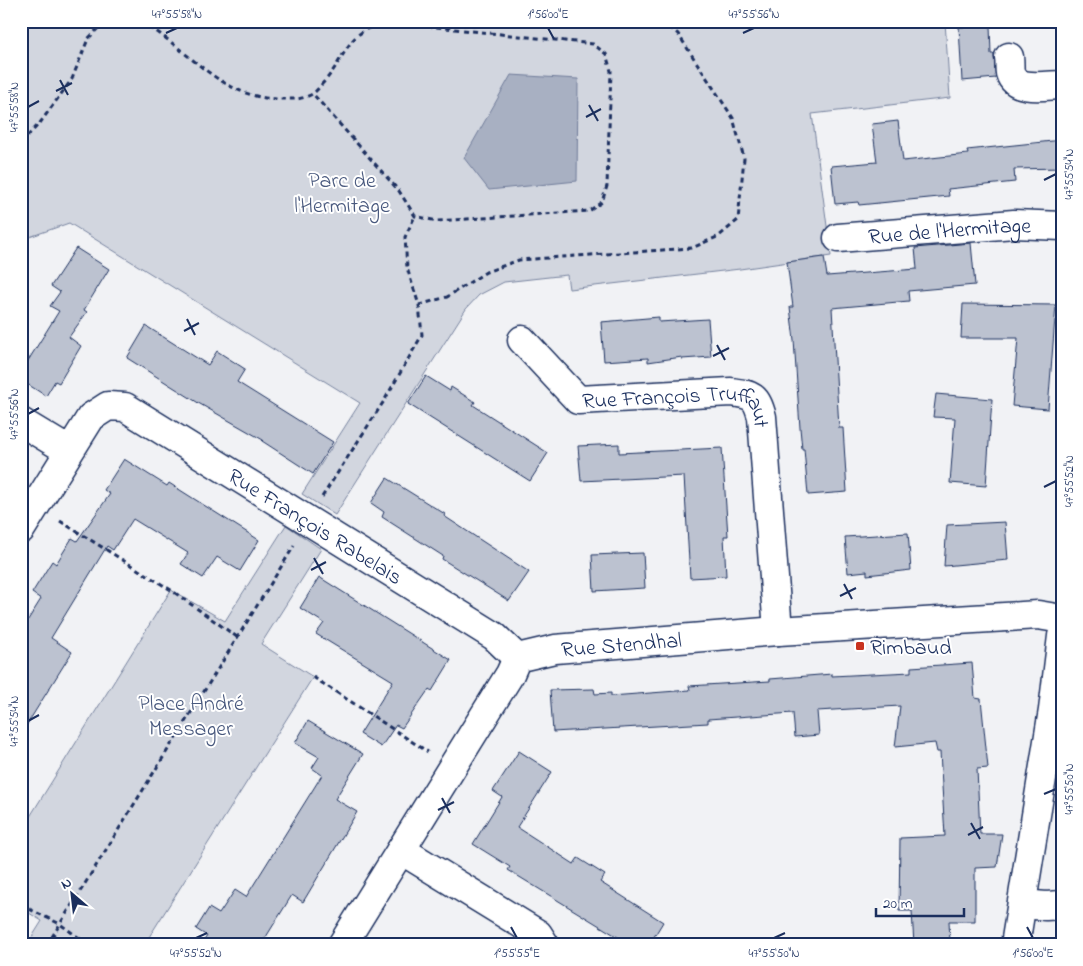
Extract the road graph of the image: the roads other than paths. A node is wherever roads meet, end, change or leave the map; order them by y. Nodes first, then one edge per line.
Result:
1 (1009, 57) dead end
2 (1062, 85) edge
3 (1062, 226) edge
4 (838, 238) dead end
5 (522, 340) dead end
6 (21, 422) edge
7 (69, 451) junction
8 (21, 529) edge
9 (1062, 619) edge
10 (778, 631) junction
11 (1062, 636) edge
12 (517, 658) junction
13 (401, 850) junction
14 (1022, 904) junction
15 (1062, 905) edge
16 (342, 945) edge
17 (545, 945) edge
18 (1015, 945) edge

1 - 2 street
3 - 4 street, Rue de l'Hermitage
5 - 10 street, Rue François Truffaut
6 - 7 street
7 - 8 street
7 - 12 street, Rue François Rabelais
9 - 10 street, Rue Stendhal
10 - 12 street, Rue Stendhal
11 - 14 street
12 - 13 street
13 - 16 street
13 - 17 street
14 - 15 street
14 - 18 street

